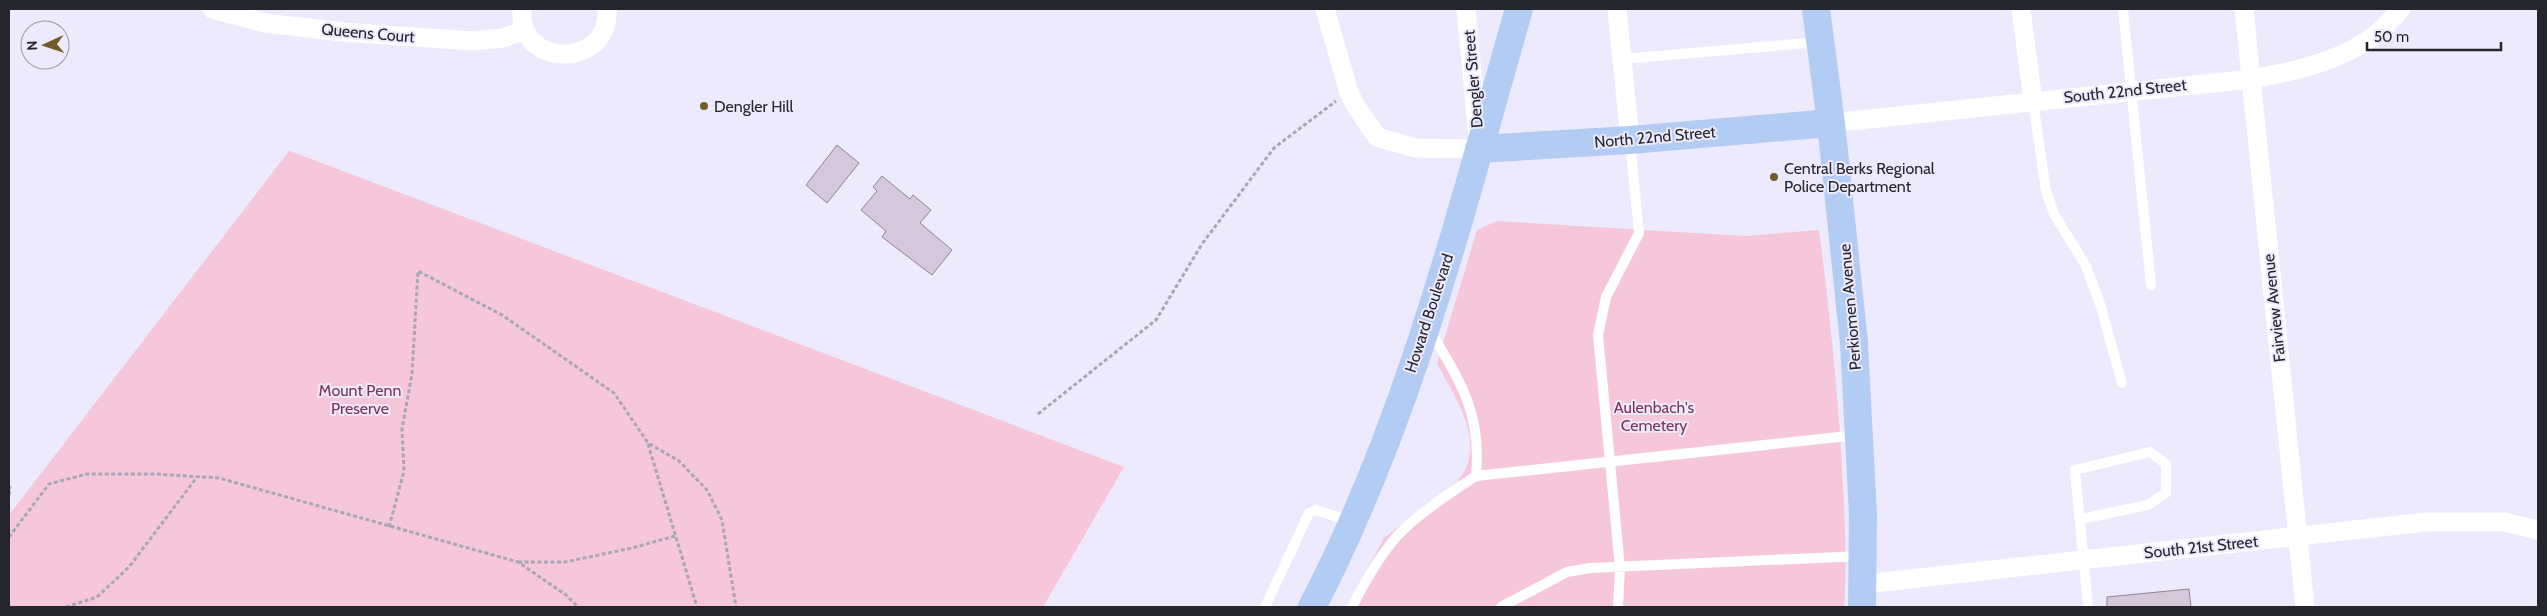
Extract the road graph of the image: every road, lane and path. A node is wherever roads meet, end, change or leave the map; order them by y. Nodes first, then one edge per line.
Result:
1 (212, 9) edge
2 (522, 9) edge
3 (607, 9) edge
4 (1325, 9) edge
5 (1466, 9) edge
6 (1519, 9) edge
7 (1617, 9) edge
8 (1816, 9) edge
9 (2021, 9) edge
10 (2123, 9) edge
11 (2244, 9) edge
12 (2400, 9) edge
13 (525, 30) junction
14 (1820, 42) junction
15 (1623, 59) junction
16 (2252, 79) junction
17 (2132, 90) junction
18 (1349, 92) junction
19 (2033, 100) junction
20 (1831, 122) junction
21 (1630, 140) junction
22 (1479, 149) junction
23 (2151, 285) dead end
24 (1426, 324) junction
25 (2122, 383) dead end
26 (1038, 414) dead end
27 (1860, 435) junction
28 (648, 443) junction
29 (1611, 461) junction
30 (1476, 476) junction
31 (197, 477) junction
32 (10, 486) dead end
33 (9, 495) edge
34 (2081, 519) junction
35 (1354, 522) junction
36 (389, 527) junction
37 (2538, 530) edge
38 (675, 536) junction
39 (2298, 536) junction
40 (9, 537) edge
41 (1864, 556) junction
42 (2085, 560) junction
43 (518, 562) junction
44 (1620, 568) junction
45 (1863, 596) edge
46 (66, 607) edge
47 (578, 607) edge
48 (697, 607) edge
49 (736, 607) edge
50 (1265, 607) edge
51 (1312, 607) edge
52 (1352, 607) edge
53 (1501, 607) edge
54 (1618, 607) edge
55 (2088, 607) edge
56 (2305, 607) edge

1 - 13 street, Queens Court
2 - 13 street
3 - 13 street
4 - 18 street
5 - 22 street, Dengler Street
6 - 22 main road, Howard Boulevard
7 - 15 street
8 - 14 main road, Perkiomen Avenue
9 - 19 street
10 - 17 lane
11 - 16 street, Fairview Avenue
12 - 16 street, South 22nd Street
14 - 15 lane
14 - 20 main road, Perkiomen Avenue
15 - 21 street
16 - 17 street, South 22nd Street
16 - 39 street, Fairview Avenue
17 - 19 street, South 22nd Street
17 - 23 lane
18 - 22 street
18 - 26 path
19 - 20 street, South 22nd Street
19 - 25 lane
20 - 21 main road, North 22nd Street
20 - 27 main road, Perkiomen Avenue
21 - 22 main road, North 22nd Street
21 - 29 lane
22 - 24 main road, Howard Boulevard
24 - 30 lane
24 - 35 main road, Howard Boulevard
27 - 29 lane
27 - 41 main road, Perkiomen Avenue
28 - 36 path
28 - 38 path
28 - 49 path
29 - 30 lane
29 - 44 lane
30 - 52 lane
31 - 36 path
31 - 40 path
31 - 46 path
32 - 33 path
34 - 34 lane
34 - 42 lane
35 - 50 lane
35 - 51 main road, Howard Boulevard
36 - 43 path
37 - 39 street, South 21st Street
38 - 43 path
38 - 48 path
39 - 42 street, South 21st Street
39 - 56 street, Fairview Avenue
41 - 44 lane
41 - 45 main road, Perkiomen Avenue
42 - 45 street, South 21st Street
42 - 55 lane
43 - 47 path
44 - 53 lane
44 - 54 lane

